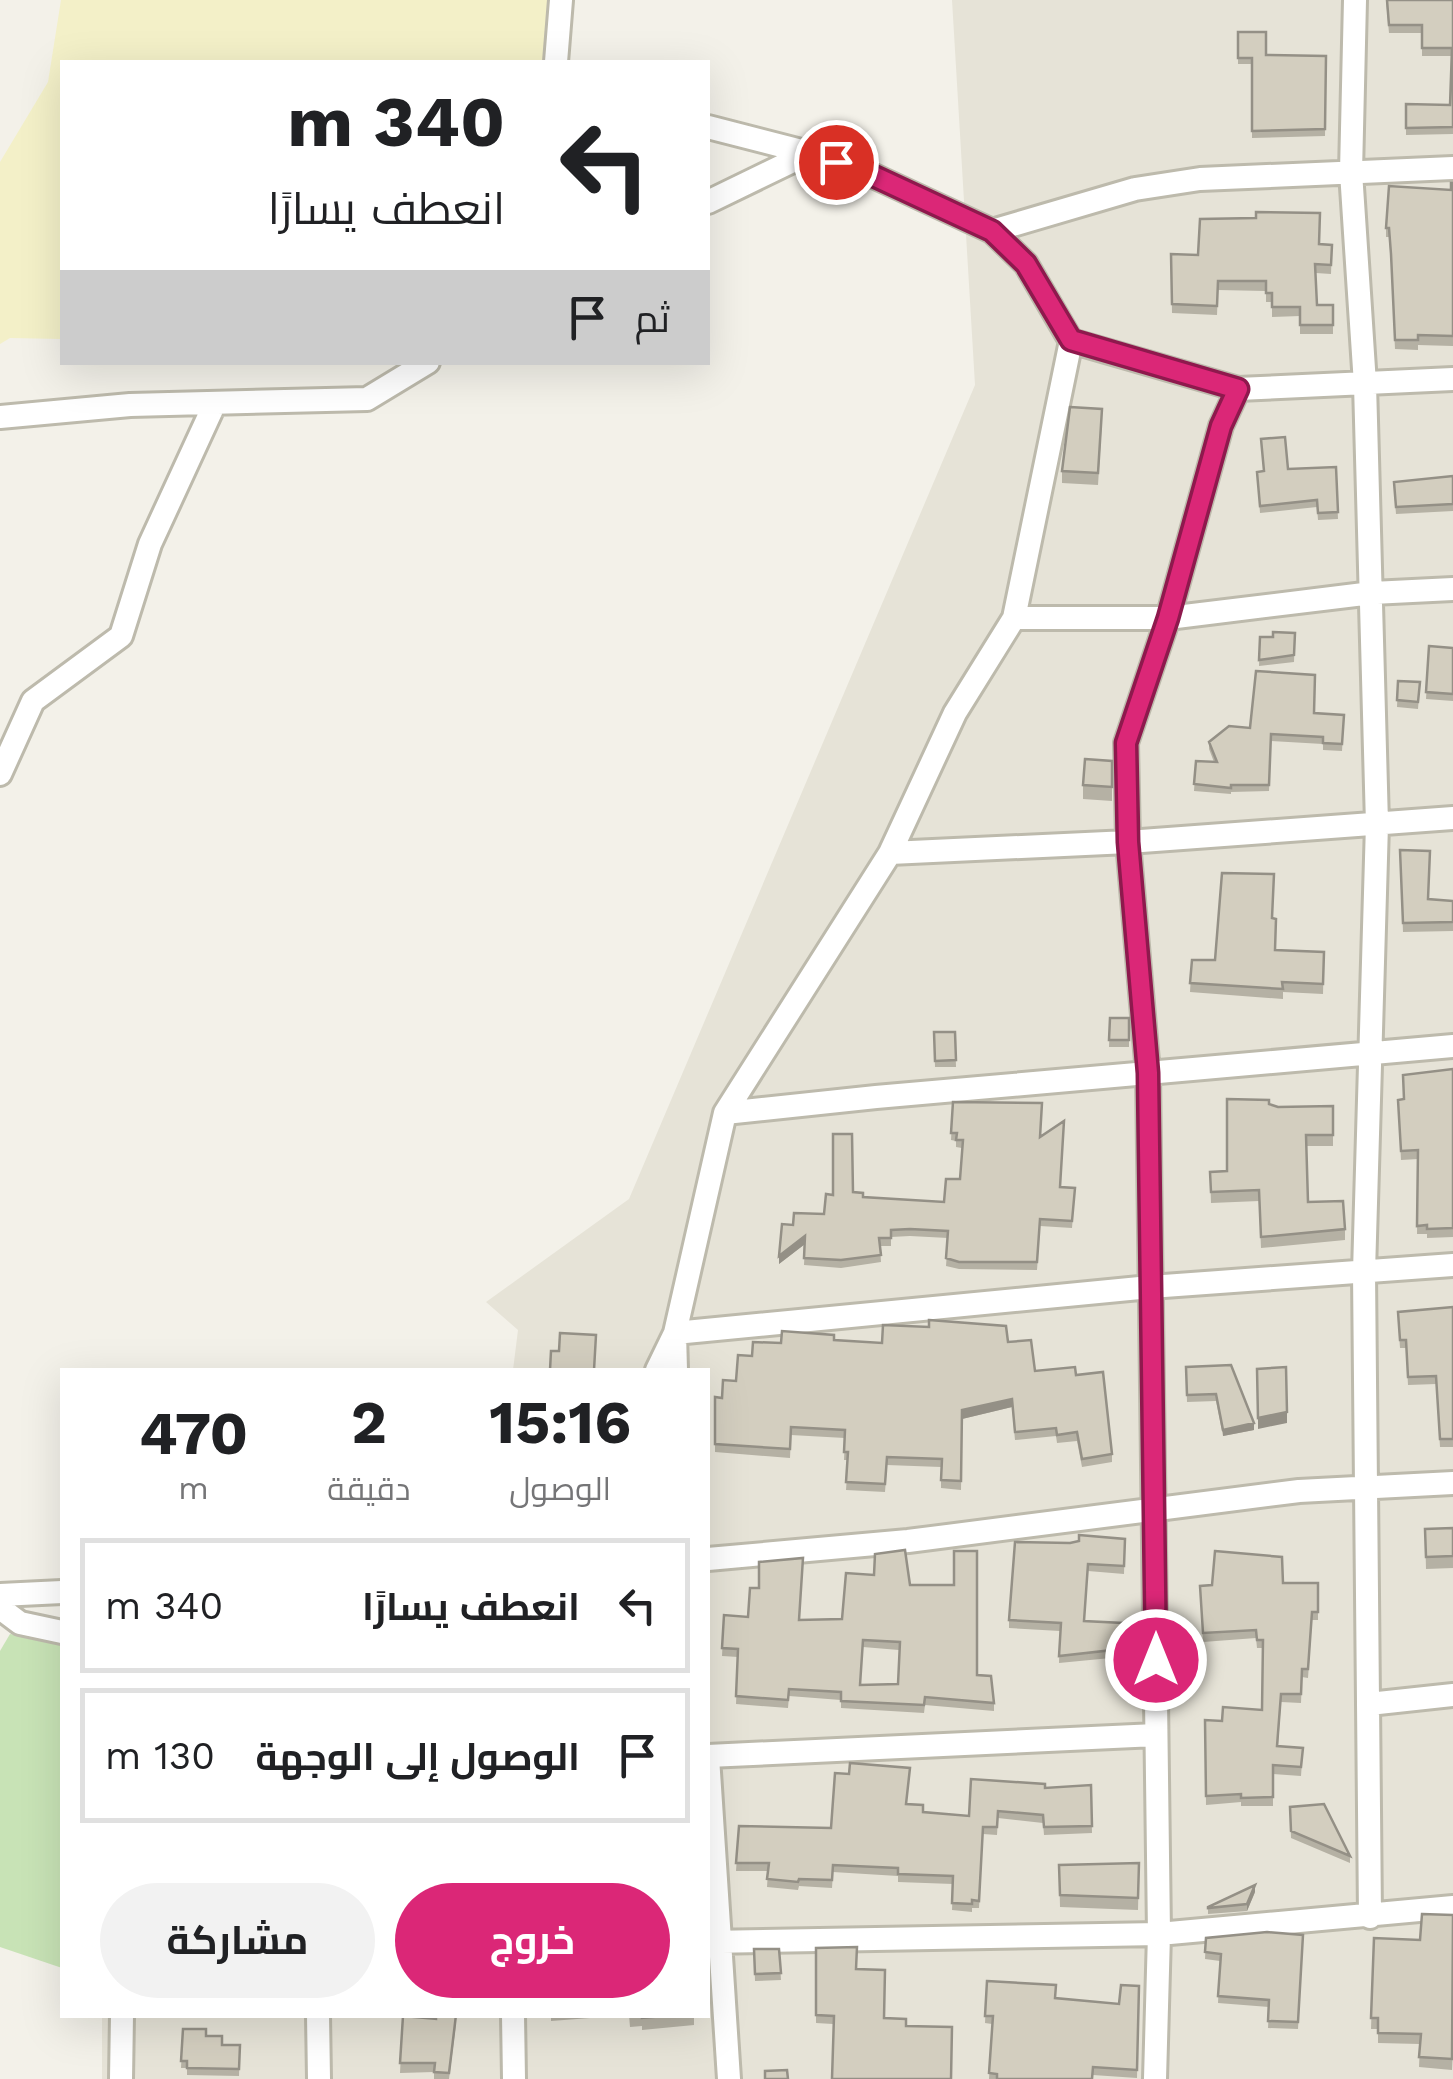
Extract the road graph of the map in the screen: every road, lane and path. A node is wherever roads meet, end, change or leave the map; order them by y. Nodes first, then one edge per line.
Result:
1 (561, 0) edge
2 (1355, 0) edge
3 (556, 60) edge
4 (710, 128) edge
5 (809, 153) junction
6 (1453, 168) edge
7 (1351, 172) junction
8 (710, 201) edge
9 (992, 231) junction
10 (1071, 340) junction
11 (423, 365) edge
12 (1453, 379) edge
13 (1365, 384) junction
14 (1238, 389) junction
15 (215, 403) junction
16 (0, 416) edge
17 (1453, 588) edge
18 (1372, 593) junction
19 (1014, 618) junction
20 (1168, 618) junction
21 (0, 774) edge
22 (1453, 818) edge
23 (1376, 824) junction
24 (1128, 842) junction
25 (890, 853) junction
26 (1453, 1046) edge
27 (1371, 1054) junction
28 (1148, 1073) junction
29 (725, 1114) junction
30 (1453, 1265) edge
31 (1364, 1272) junction
32 (1150, 1287) junction
33 (675, 1333) junction
34 (658, 1368) edge
35 (676, 1368) edge
36 (1453, 1483) edge
37 (1366, 1487) junction
38 (1154, 1508) junction
39 (710, 1559) edge
40 (60, 1592) edge
41 (0, 1594) edge
42 (0, 1608) edge
43 (60, 1632) edge
44 (1453, 1695) edge
45 (1369, 1704) junction
46 (1156, 1735) junction
47 (710, 1756) edge
48 (710, 1809) edge
49 (1453, 1907) edge
50 (1370, 1916) junction
51 (1159, 1934) junction
52 (715, 1942) edge
53 (122, 2018) edge
54 (318, 2018) edge
55 (514, 2018) edge
56 (121, 2079) edge
57 (319, 2079) edge
58 (514, 2079) edge
59 (729, 2079) edge
60 (1155, 2079) edge

1 - 3 street
2 - 7 street
4 - 5 street
5 - 8 street
5 - 9 street
6 - 7 street
7 - 9 street
7 - 13 street
9 - 10 street
10 - 14 street
10 - 19 street
11 - 15 street
12 - 13 street
13 - 14 street
13 - 18 street
14 - 20 street
15 - 16 street
15 - 21 street
17 - 18 street
18 - 20 street
18 - 23 street
19 - 20 street
19 - 25 street
20 - 24 street
22 - 23 street
23 - 24 street
23 - 27 street
24 - 25 street
24 - 28 street
25 - 29 street
26 - 27 street
27 - 28 street
27 - 31 street
28 - 29 street
28 - 32 street
29 - 33 street
30 - 31 street
31 - 32 street
31 - 37 street
32 - 33 street
32 - 38 street
33 - 34 street
33 - 35 street
36 - 37 street
37 - 38 street
37 - 45 street
38 - 39 street
38 - 46 street
40 - 41 street
42 - 43 street
44 - 45 street
45 - 50 street
46 - 47 street
46 - 51 street
48 - 52 street
49 - 50 street
50 - 51 street
51 - 52 street
51 - 60 street
52 - 59 street
53 - 56 street
54 - 57 street
55 - 58 street

